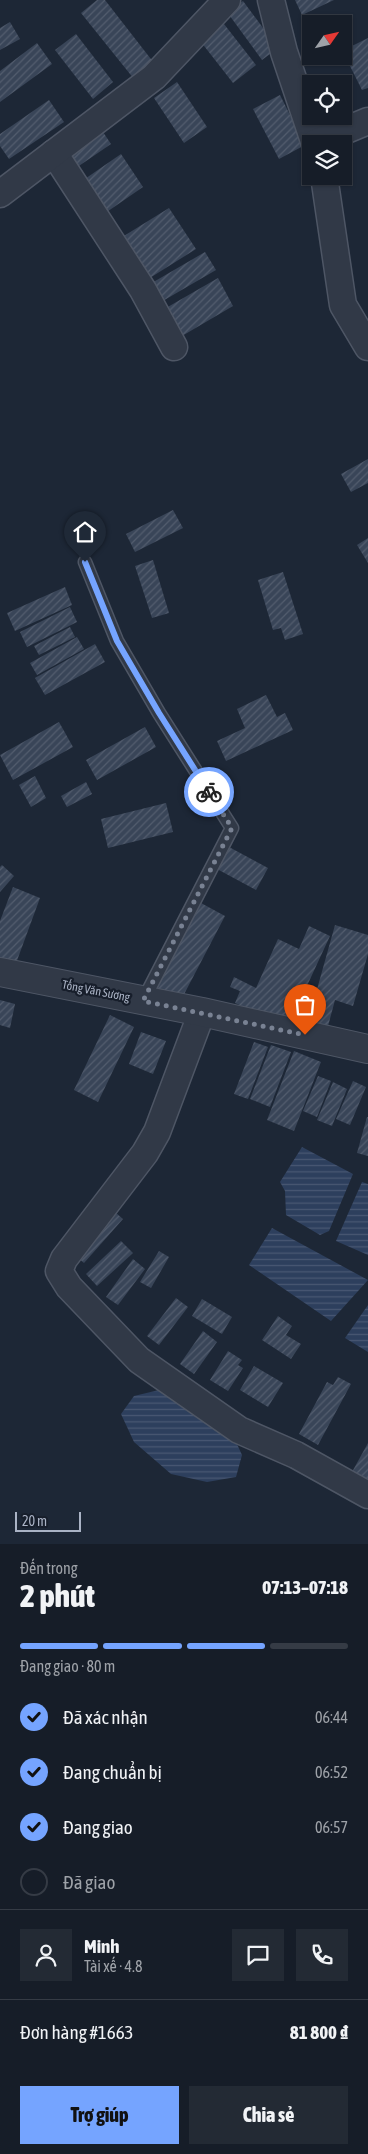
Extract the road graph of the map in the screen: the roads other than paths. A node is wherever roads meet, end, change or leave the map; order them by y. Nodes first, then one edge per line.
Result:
1 (227, 0) edge
2 (271, 0) edge
3 (368, 121) edge
4 (312, 135) edge
5 (334, 135) edge
6 (54, 153) junction
7 (325, 185) edge
8 (0, 194) edge
9 (366, 340) edge
10 (174, 347) dead end
11 (85, 562) dead end
12 (0, 972) edge
13 (143, 1001) junction
14 (202, 1012) junction
15 (368, 1049) edge
16 (368, 1495) edge

1 - 6 street
2 - 4 street
3 - 5 street
6 - 8 street
6 - 10 street
7 - 9 street
11 - 13 lane
12 - 13 street, Tống Văn Sương
13 - 14 street, Tống Văn Sương
14 - 15 street, Tống Văn Sương
14 - 16 street

